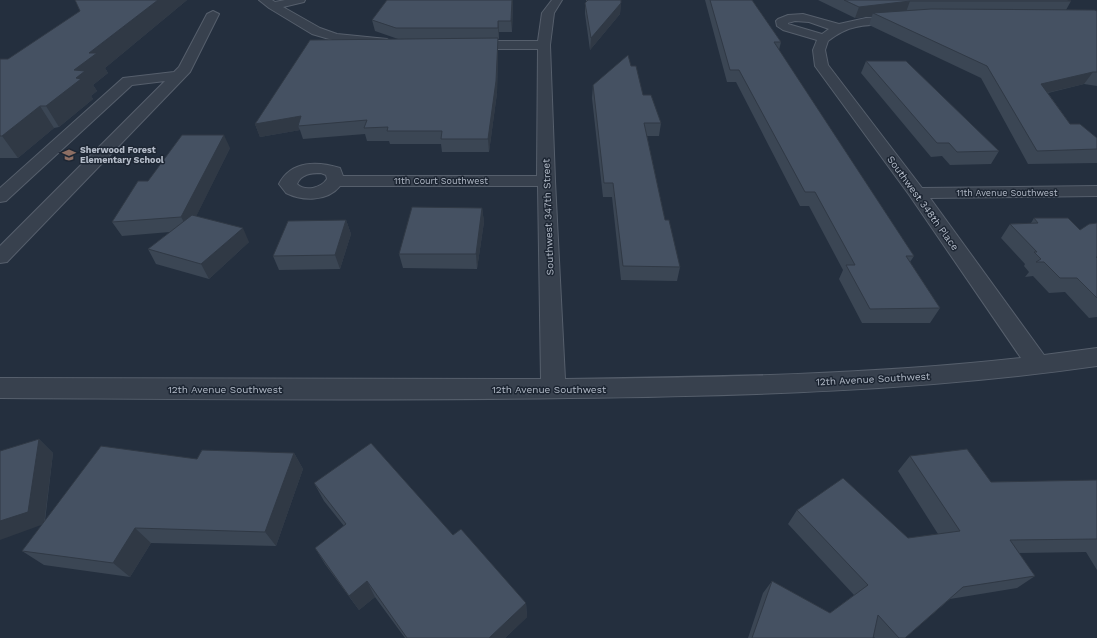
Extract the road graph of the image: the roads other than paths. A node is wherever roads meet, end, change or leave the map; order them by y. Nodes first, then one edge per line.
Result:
1 (300, 0) edge
2 (557, 0) edge
3 (268, 3) edge
4 (213, 14) dead end
5 (913, 17) edge
6 (402, 44) edge
7 (453, 45) edge
8 (544, 45) junction
9 (177, 76) junction
10 (335, 181) dead end
11 (546, 181) junction
12 (1097, 191) edge
13 (917, 193) junction
14 (0, 197) edge
15 (1, 254) edge
16 (1097, 357) edge
17 (1039, 366) junction
18 (0, 388) edge
19 (553, 389) junction

1 - 3 street
2 - 8 street, Southwest 347th Street
3 - 6 street
4 - 9 street
5 - 13 street, Southwest 348th Place
7 - 8 street
8 - 11 street, Southwest 347th Street
9 - 14 street
9 - 15 street
10 - 11 street, 11th Court Southwest
11 - 19 street, Southwest 347th Street
12 - 13 street, 11th Avenue Southwest
13 - 17 street, Southwest 348th Place
16 - 17 street, 12th Avenue Southwest
17 - 19 street, 12th Avenue Southwest
18 - 19 street, 12th Avenue Southwest

